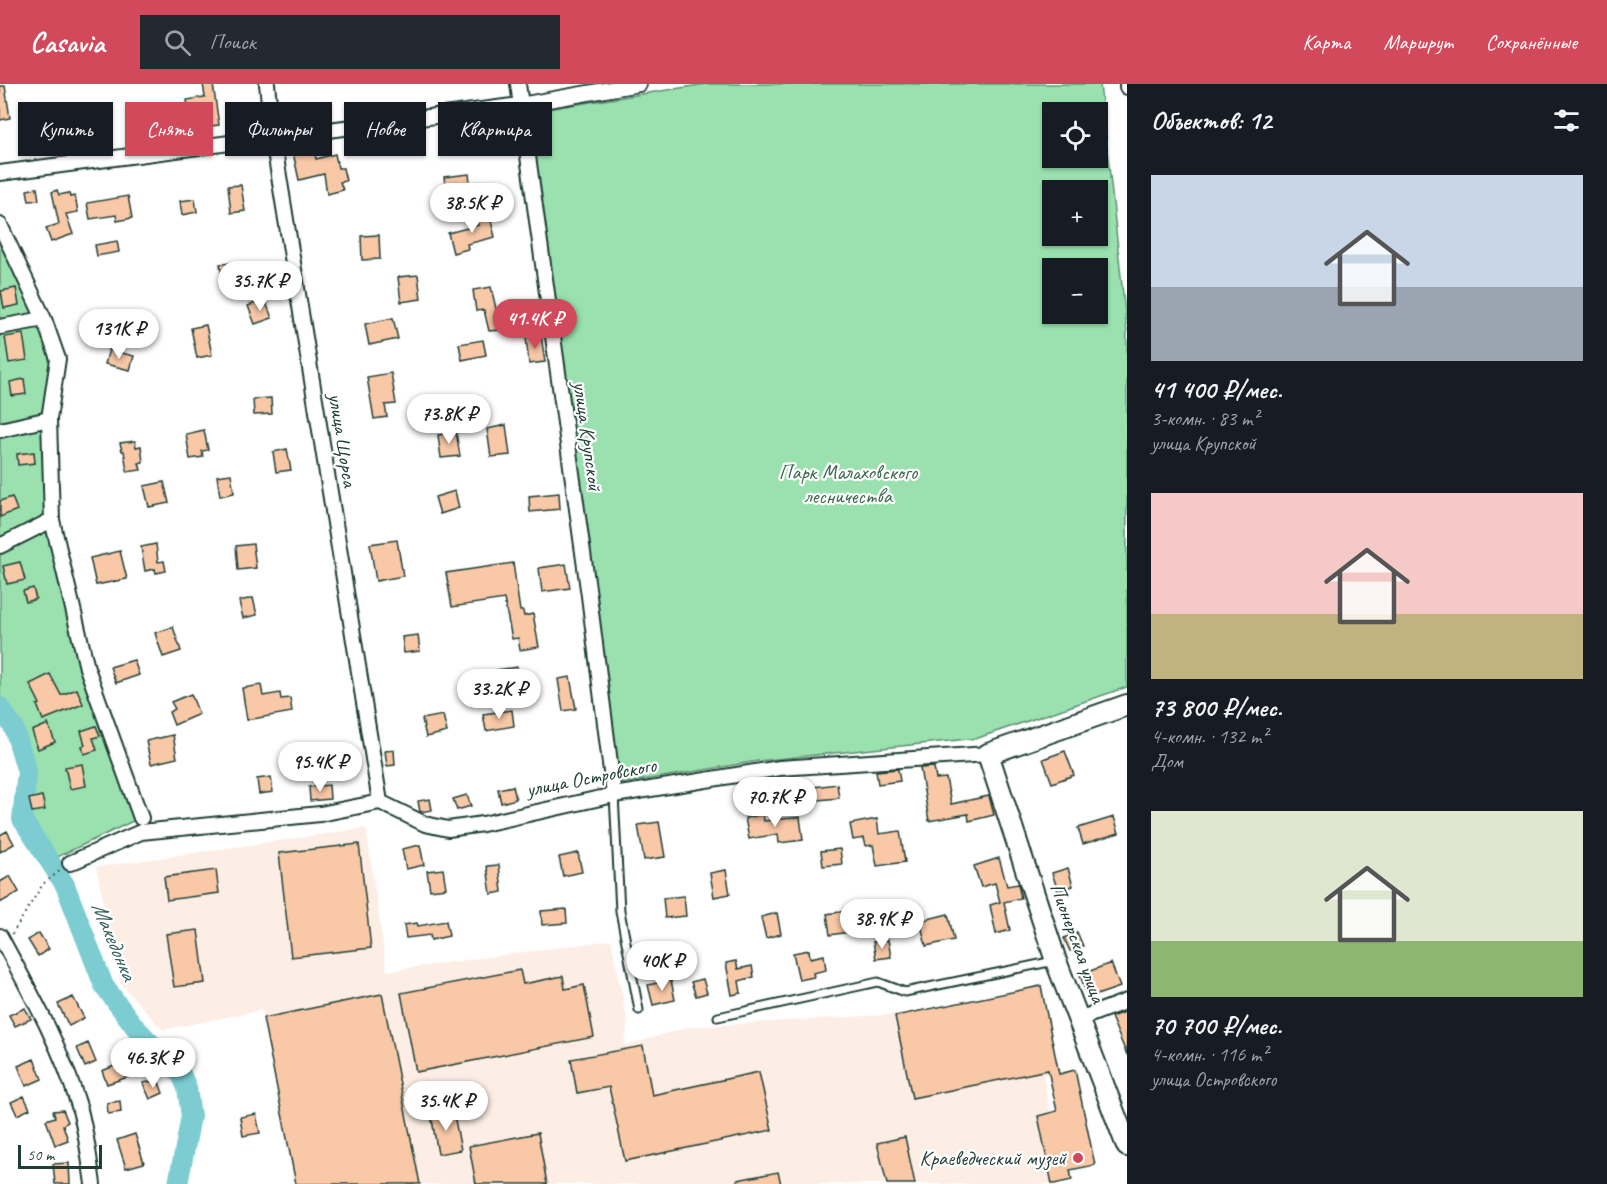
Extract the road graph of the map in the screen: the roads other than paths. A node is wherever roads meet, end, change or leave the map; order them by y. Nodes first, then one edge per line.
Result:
1 (267, 84) edge
2 (518, 84) edge
3 (639, 84) edge
4 (269, 102) edge
5 (520, 102) edge
6 (537, 102) edge
7 (438, 116) edge
8 (332, 131) edge
9 (225, 145) edge
10 (276, 156) edge
11 (527, 156) edge
12 (0, 173) edge
13 (1, 229) edge
14 (44, 319) junction
15 (0, 327) edge
16 (49, 419) junction
17 (0, 430) edge
18 (52, 520) junction
19 (0, 546) edge
20 (1127, 705) edge
21 (988, 754) junction
22 (614, 795) junction
23 (380, 802) junction
24 (141, 818) dead end
25 (70, 862) road end
26 (2, 943) edge
27 (1056, 961) junction
28 (1127, 1001) edge
29 (639, 1011) dead end
30 (718, 1017) dead end
31 (1079, 1019) junction
32 (1127, 1146) edge
33 (93, 1184) edge

1 - 4 street, улица Щорса
2 - 5 street, улица Крупской
3 - 6 street
7 - 8 street
9 - 12 street
10 - 23 street, улица Щорса
11 - 22 street, улица Крупской
13 - 14 street
14 - 15 street
14 - 16 street
16 - 17 street
16 - 18 street
18 - 19 street
18 - 24 street
20 - 21 street, улица Островского
21 - 22 street, улица Островского
21 - 27 street, Пионерская улица
22 - 23 street, улица Островского
22 - 29 lane
23 - 25 street
26 - 33 street
27 - 30 lane
27 - 31 street, Пионерская улица
28 - 31 street
31 - 32 street, Пионерская улица

